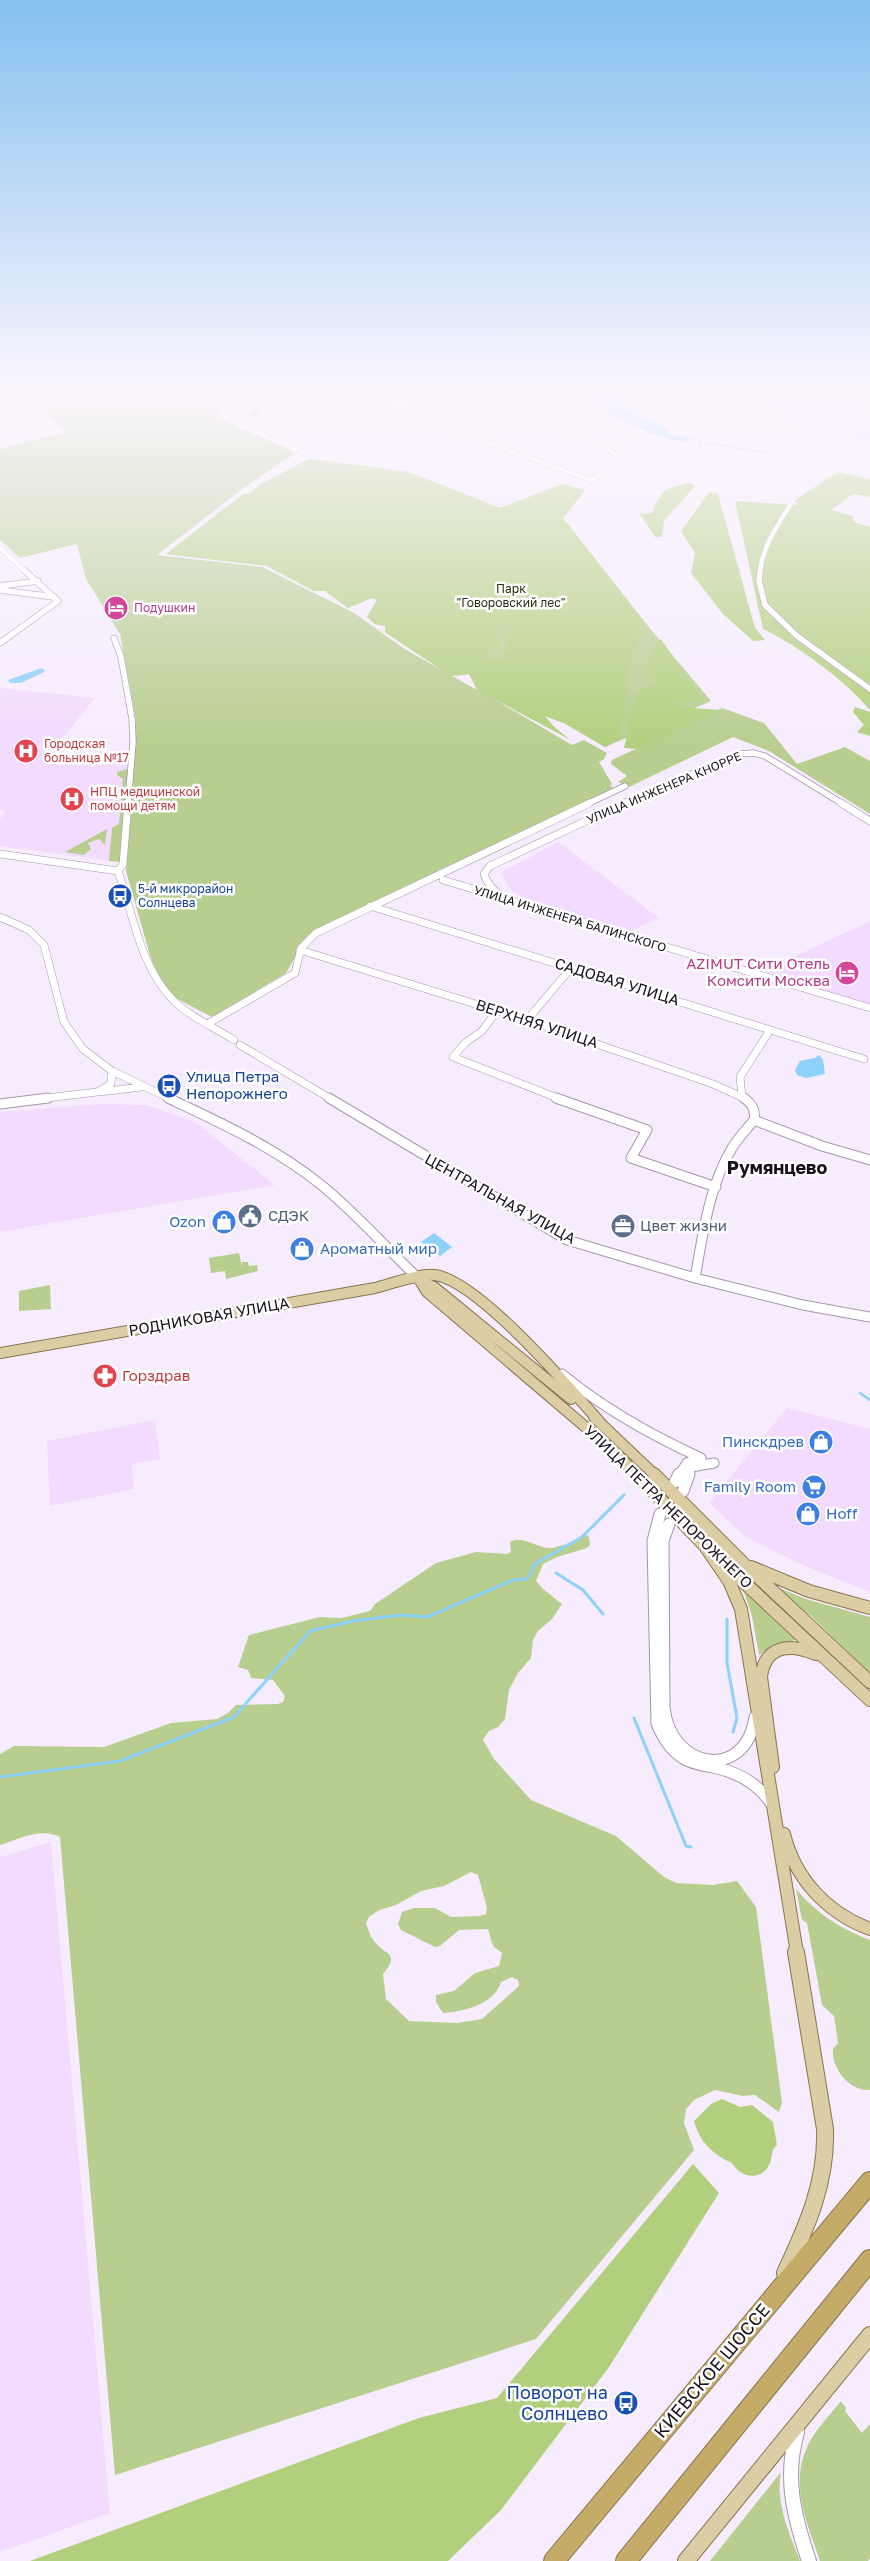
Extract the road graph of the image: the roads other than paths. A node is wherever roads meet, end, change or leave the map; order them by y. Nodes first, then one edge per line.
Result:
1 (788, 509) edge
2 (0, 548) edge
3 (32, 576) junction
4 (19, 582) junction
5 (38, 582) junction
6 (0, 586) edge
7 (0, 590) edge
8 (48, 591) junction
9 (30, 593) junction
10 (55, 597) junction
11 (114, 638) dead end
12 (0, 643) edge
13 (870, 689) edge
14 (626, 786) dead end
15 (870, 821) edge
16 (0, 854) edge
17 (118, 871) junction
18 (122, 879) joint
19 (443, 880) dead end
20 (502, 897) junction
21 (370, 906) junction
22 (0, 917) edge
23 (300, 950) junction
24 (570, 968) junction
25 (870, 1008) edge
26 (496, 1011) junction
27 (527, 1020) junction
28 (209, 1023) junction
29 (770, 1030) junction
30 (237, 1042) joint
31 (864, 1059) dead end
32 (112, 1071) junction
33 (141, 1086) junction
34 (97, 1092) junction
35 (742, 1097) junction
36 (0, 1104) edge
37 (754, 1120) junction
38 (870, 1160) edge
39 (716, 1187) junction
40 (695, 1278) junction
41 (418, 1279) junction
42 (870, 1317) edge
43 (532, 1348) junction
44 (0, 1353) edge
45 (599, 1422) junction
46 (714, 1463) dead end
47 (675, 1482) dead end
48 (683, 1491) dead end
49 (660, 1514) dead end
50 (669, 1524) dead end
51 (705, 1546) junction
52 (742, 1562) junction
53 (870, 1608) edge
54 (848, 1680) junction
55 (870, 1682) edge
56 (754, 1698) junction
57 (870, 1700) edge
58 (774, 1807) junction
59 (870, 1929) edge
60 (870, 2182) edge
61 (870, 2260) edge
62 (769, 2302) junction
63 (870, 2336) edge
64 (804, 2415) junction
65 (554, 2561) edge
66 (626, 2561) edge
67 (686, 2561) edge
68 (809, 2561) edge

1 - 13 street
2 - 3 street
3 - 4 street
3 - 5 street
4 - 5 street
4 - 6 street
5 - 8 street
7 - 9 street
8 - 9 street
8 - 10 street
9 - 10 street
10 - 12 street
11 - 17 street
14 - 21 street
15 - 20 street, УЛИЦА ИНЖЕНЕРА КНОРРЕ
16 - 17 street
17 - 18 street
18 - 28 street, ЦЕНТРАЛЬНАЯ УЛИЦА
19 - 20 street, УЛИЦА ИНЖЕНЕРА БАЛИНСКОГО
20 - 25 street, УЛИЦА ИНЖЕНЕРА БАЛИНСКОГО
21 - 23 street
21 - 24 street, САДОВАЯ УЛИЦА
22 - 32 street, УЛИЦА ПЕТРА НЕПОРОЖНЕГО
23 - 26 street, ВЕРХНЯЯ УЛИЦА
23 - 28 street
24 - 27 street
24 - 29 street, САДОВАЯ УЛИЦА
26 - 27 street, ВЕРХНЯЯ УЛИЦА
26 - 39 street
27 - 35 street, ВЕРХНЯЯ УЛИЦА
28 - 30 street, ЦЕНТРАЛЬНАЯ УЛИЦА
29 - 31 street, САДОВАЯ УЛИЦА
29 - 35 street
30 - 40 street, ЦЕНТРАЛЬНАЯ УЛИЦА
32 - 33 street, УЛИЦА ПЕТРА НЕПОРОЖНЕГО
32 - 34 street
33 - 34 street
33 - 41 street, УЛИЦА ПЕТРА НЕПОРОЖНЕГО
34 - 36 street
35 - 37 street
37 - 38 street
37 - 39 street
39 - 40 street
40 - 42 street, ЦЕНТРАЛЬНАЯ УЛИЦА
41 - 43 main road, РОДНИКОВАЯ УЛИЦА
41 - 44 main road, РОДНИКОВАЯ УЛИЦА
41 - 45 main road, УЛИЦА ПЕТРА НЕПОРОЖНЕГО
41 - 51 main road, УЛИЦА ПЕТРА НЕПОРОЖНЕГО
43 - 45 main road, РОДНИКОВАЯ УЛИЦА
43 - 47 street
45 - 52 main road, УЛИЦА ПЕТРА НЕПОРОЖНЕГО
46 - 48 street
49 - 58 street
50 - 56 street
51 - 54 main road, УЛИЦА ПЕТРА НЕПОРОЖНЕГО
51 - 56 main road
52 - 53 main road
52 - 55 main road, УЛИЦА ПЕТРА НЕПОРОЖНЕГО
54 - 57 main road, УЛИЦА ПЕТРА НЕПОРОЖНЕГО
54 - 59 main road
56 - 58 main road
58 - 62 main road
60 - 62 highway, КИЕВСКОЕ ШОССЕ
61 - 66 highway
62 - 65 highway, КИЕВСКОЕ ШОССЕ
63 - 64 main road
64 - 67 main road
64 - 68 street

